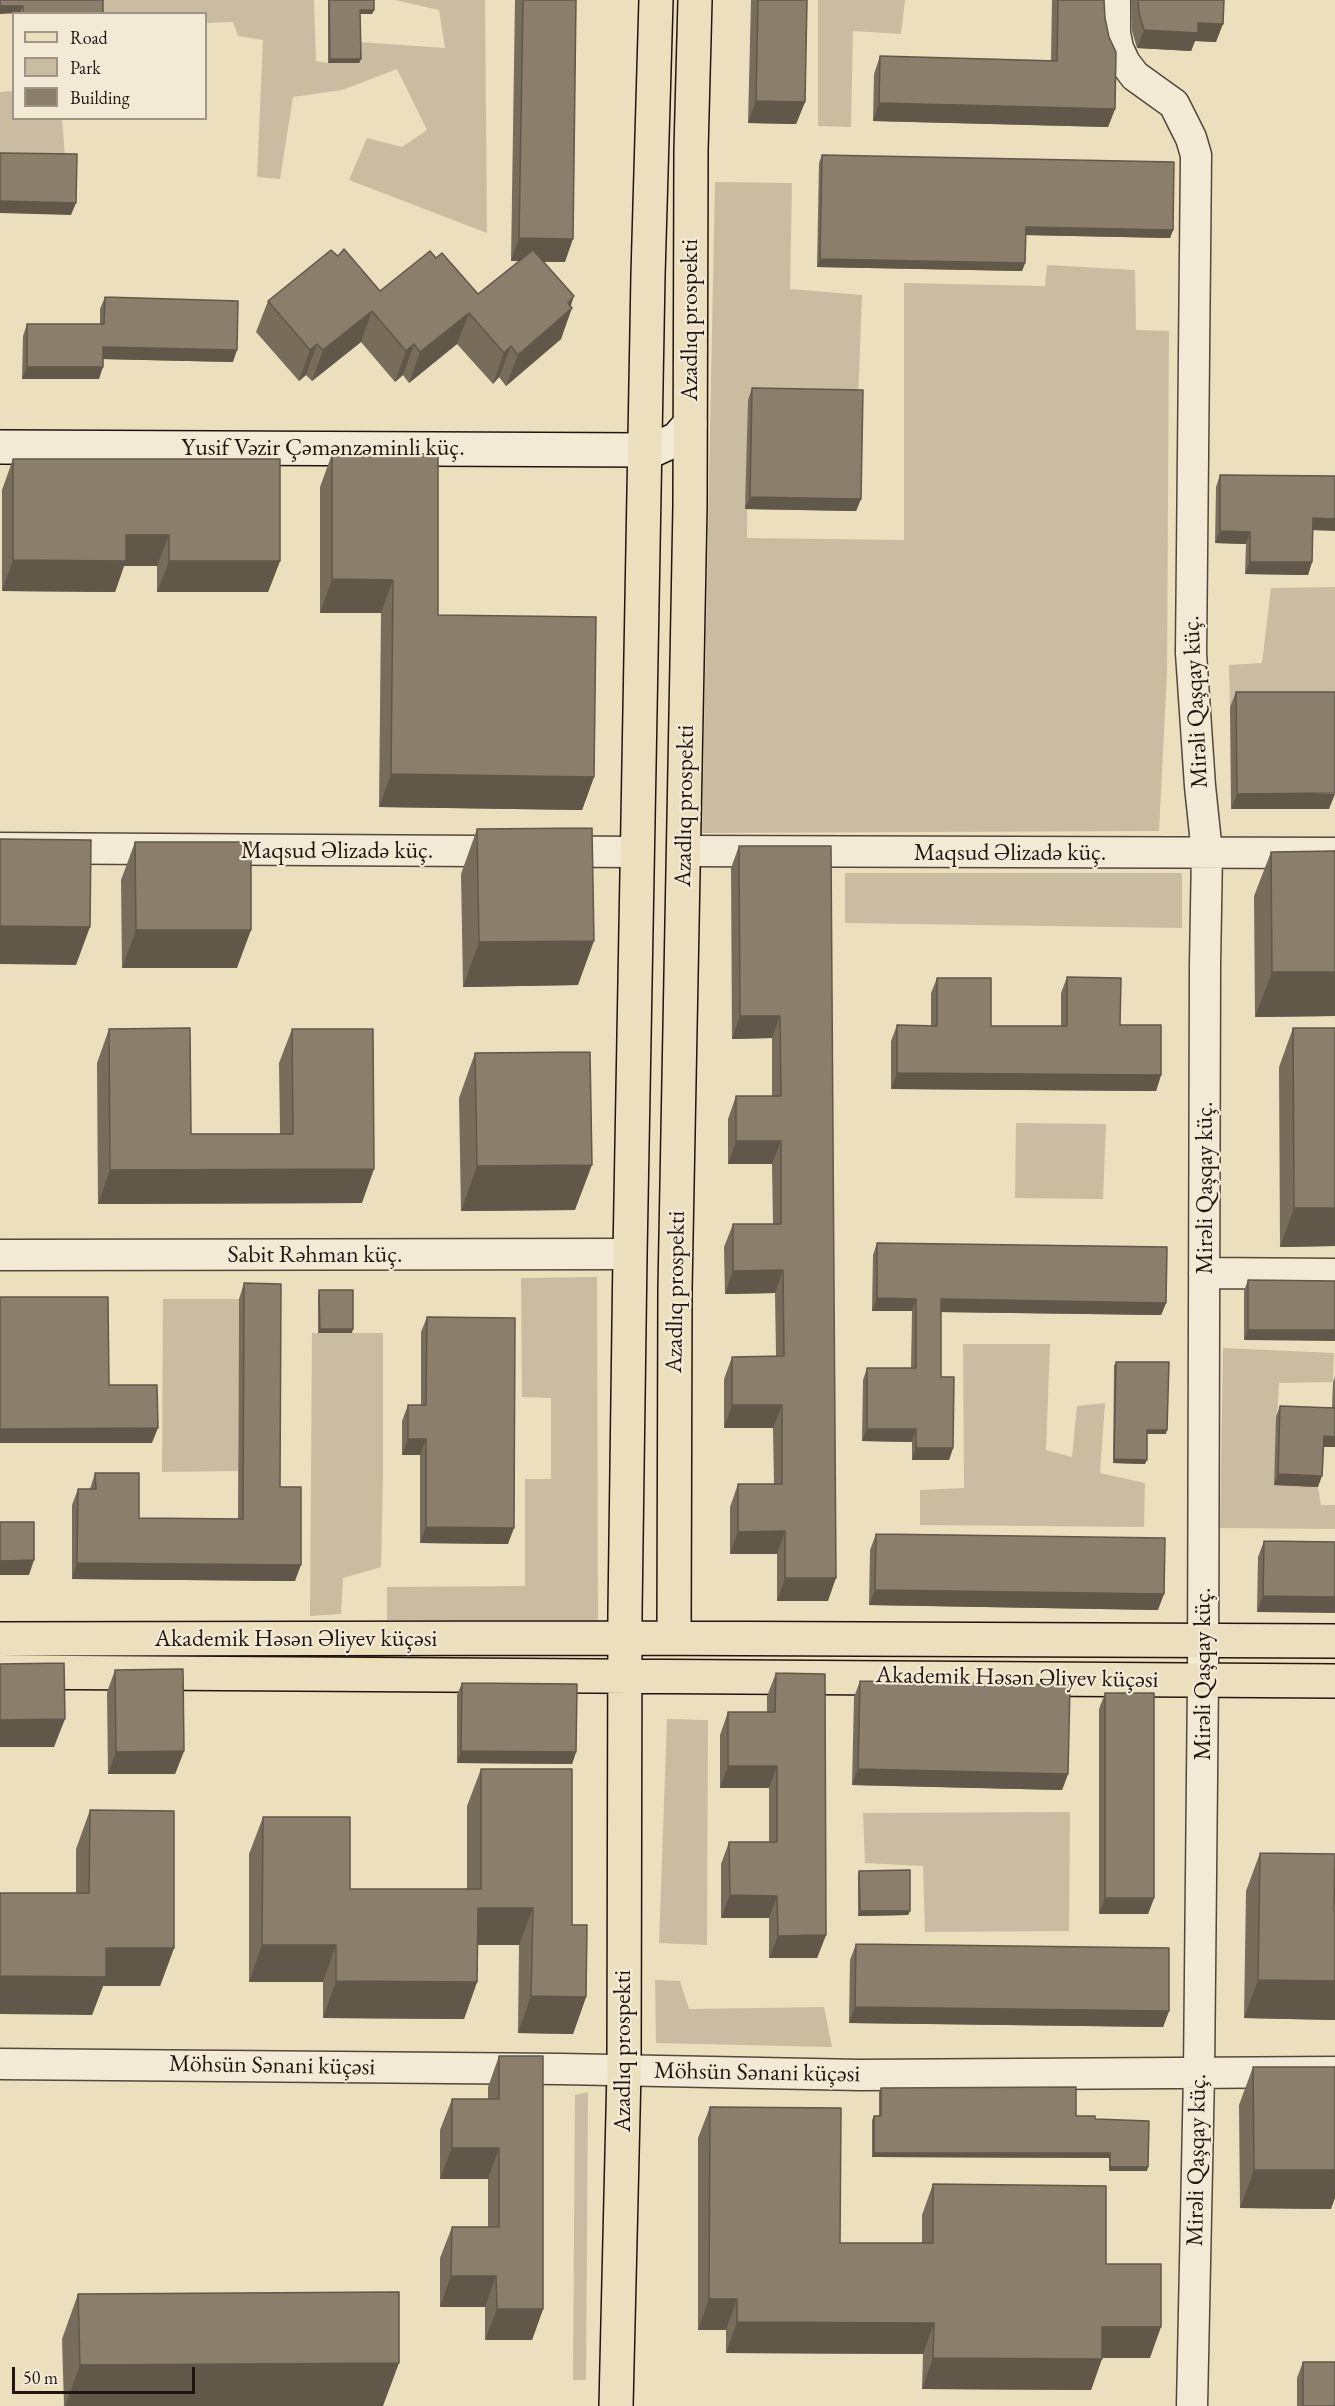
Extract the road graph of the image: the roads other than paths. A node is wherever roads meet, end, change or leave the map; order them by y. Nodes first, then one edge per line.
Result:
1 (656, 0) edge
2 (695, 0) edge
3 (1115, 0) edge
4 (690, 424) junction
5 (0, 447) edge
6 (645, 450) junction
7 (0, 848) edge
8 (684, 851) junction
9 (637, 852) junction
10 (1335, 853) edge
11 (1207, 854) junction
12 (630, 1254) junction
13 (0, 1255) edge
14 (1204, 1274) junction
15 (1335, 1274) edge
16 (625, 1625) junction
17 (682, 1630) junction
18 (0, 1639) edge
19 (1203, 1641) junction
20 (1335, 1641) edge
21 (0, 1672) edge
22 (1203, 1680) junction
23 (1335, 1681) edge
24 (625, 1685) junction
25 (0, 2064) edge
26 (624, 2071) junction
27 (1335, 2072) edge
28 (1199, 2073) junction
29 (616, 2406) edge
30 (1192, 2406) edge

1 - 6 main road, Azadlıq prospekti
2 - 4 main road, Azadlıq prospekti
3 - 11 street, Mirəli Qaşqay küç.
4 - 6 main road, Yusif Vəzir Çəmənzəminli küç.
4 - 8 main road, Azadlıq prospekti
5 - 6 main road, Yusif Vəzir Çəmənzəminli küç.
6 - 9 main road, Azadlıq prospekti
7 - 9 street, Maqsud Əlizadə küç.
8 - 11 street, Maqsud Əlizadə küç.
8 - 17 main road, Azadlıq prospekti
9 - 12 main road, Azadlıq prospekti
10 - 11 street, Maqsud Əlizadə küç.
11 - 14 street, Mirəli Qaşqay küç.
12 - 13 street, Sabit Rəhman küç.
12 - 16 main road, Azadlıq prospekti
14 - 15 street
14 - 19 street, Mirəli Qaşqay küç.
16 - 17 main road, Akademik Həsən Əliyev küçəsi
16 - 18 main road, Akademik Həsən Əliyev küçəsi
16 - 24 main road, Azadlıq prospekti
17 - 19 main road, Akademik Həsən Əliyev küçəsi
19 - 20 main road, Akademik Həsən Əliyev küçəsi
19 - 22 street, Mirəli Qaşqay küç.
21 - 24 main road, Akademik Həsən Əliyev küçəsi
22 - 23 main road, Akademik Həsən Əliyev küçəsi
22 - 24 main road, Akademik Həsən Əliyev küçəsi
22 - 28 street, Mirəli Qaşqay küç.
24 - 26 main road, Azadlıq prospekti
25 - 26 street, Möhsün Sənani küçəsi
26 - 28 street, Möhsün Sənani küçəsi
26 - 29 main road, Azadlıq prospekti
27 - 28 street, Möhsün Sənani küçəsi
28 - 30 street, Mirəli Qaşqay küç.

